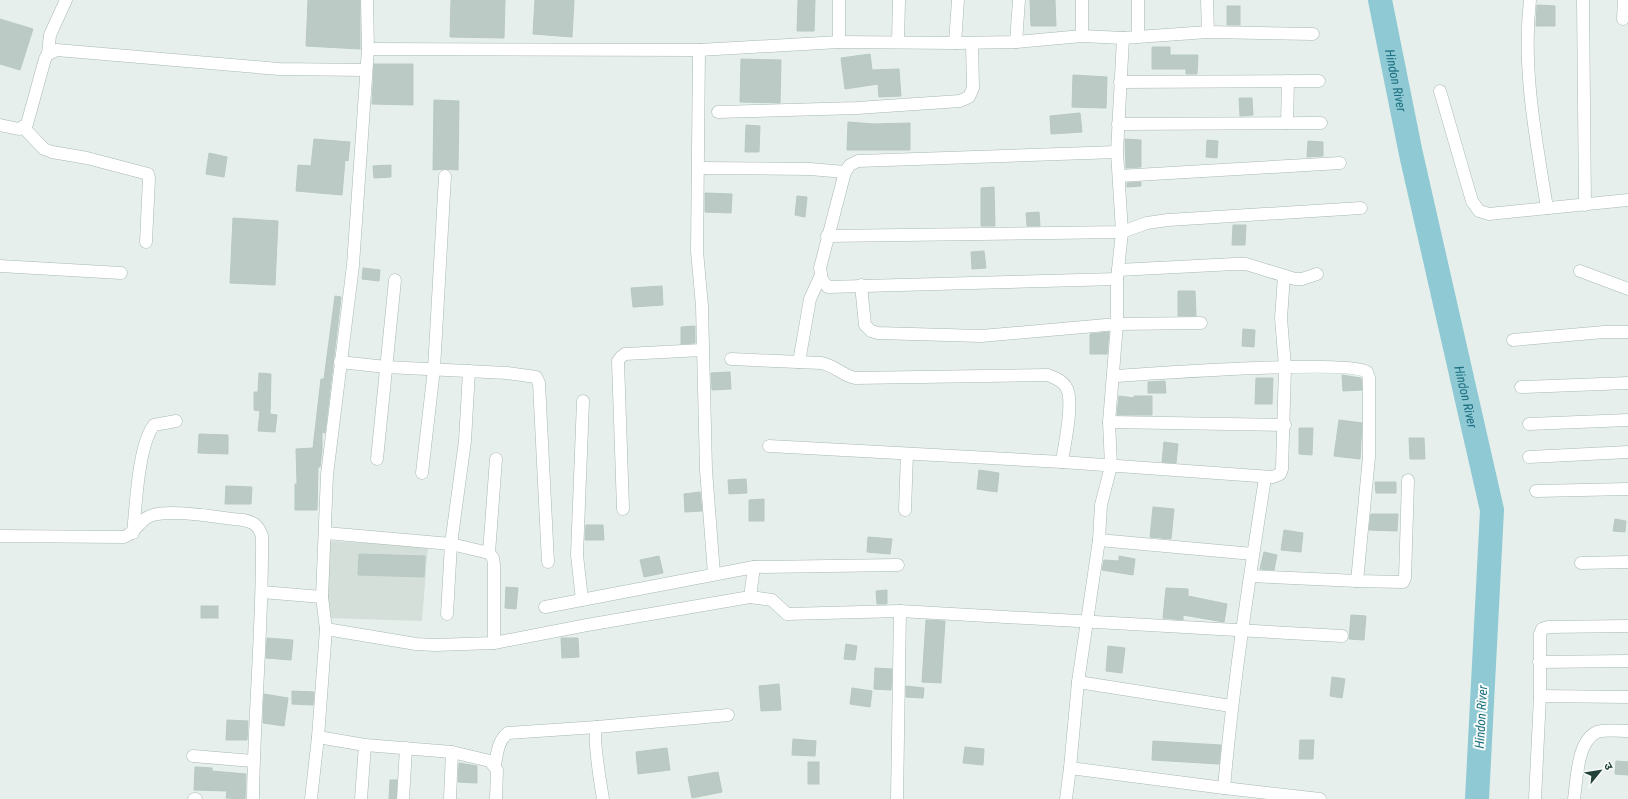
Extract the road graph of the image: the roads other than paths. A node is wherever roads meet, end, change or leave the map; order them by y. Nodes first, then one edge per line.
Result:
1 (66, 0) edge
2 (367, 0) edge
3 (840, 0) edge
4 (899, 0) edge
5 (958, 0) edge
6 (1019, 0) edge
7 (1082, 0) edge
8 (1138, 0) edge
9 (1207, 0) edge
10 (1530, 0) edge
11 (1583, 0) edge
12 (1624, 0) edge
13 (1623, 19) dead end
14 (1208, 32) junction
15 (1313, 34) dead end
16 (1082, 36) junction
17 (1138, 36) junction
18 (1123, 38) junction
19 (839, 42) junction
20 (898, 42) junction
21 (1016, 42) junction
22 (955, 43) junction
23 (972, 43) junction
24 (368, 49) junction
25 (699, 50) junction
26 (48, 54) junction
27 (366, 70) junction
28 (1318, 81) dead end
29 (1120, 82) junction
30 (1288, 82) junction
31 (1440, 91) dead end
32 (718, 112) dead end
33 (1321, 123) dead end
34 (1118, 124) junction
35 (1287, 124) junction
36 (0, 125) edge
37 (23, 127) junction
38 (1117, 152) junction
39 (1340, 163) dead end
40 (698, 168) junction
41 (845, 172) junction
42 (445, 176) dead end
43 (1119, 176) junction
44 (1628, 200) edge
45 (1585, 205) junction
46 (1361, 208) dead end
47 (1547, 208) junction
48 (1122, 232) junction
49 (827, 236) junction
50 (146, 242) dead end
51 (0, 266) edge
52 (1580, 271) dead end
53 (121, 272) dead end
54 (1118, 274) junction
55 (1317, 274) dead end
56 (821, 275) junction
57 (1284, 276) junction
58 (395, 280) dead end
59 (861, 285) junction
60 (1628, 289) edge
61 (1201, 323) dead end
62 (1117, 324) junction
63 (1628, 332) edge
64 (1513, 340) dead end
65 (702, 350) junction
66 (731, 359) dead end
67 (340, 362) junction
68 (799, 362) junction
69 (386, 367) junction
70 (1285, 367) junction
71 (434, 369) junction
72 (470, 371) junction
73 (1113, 376) junction
74 (1628, 383) edge
75 (1521, 387) dead end
76 (583, 402) dead end
77 (1628, 420) edge
78 (176, 421) dead end
79 (1109, 422) junction
80 (1529, 424) dead end
81 (1285, 425) junction
82 (769, 446) dead end
83 (1628, 452) edge
84 (908, 454) junction
85 (1529, 456) dead end
86 (378, 459) dead end
87 (496, 459) dead end
88 (1062, 462) junction
89 (1111, 466) junction
90 (422, 473) dead end
91 (1265, 478) junction
92 (1408, 480) dead end
93 (1628, 489) edge
94 (1536, 491) dead end
95 (624, 509) dead end
96 (905, 510) dead end
97 (326, 533) junction
98 (132, 534) junction
99 (0, 536) edge
100 (1100, 540) junction
101 (451, 544) junction
102 (488, 553) junction
103 (1253, 554) junction
104 (548, 562) dead end
105 (1628, 562) edge
106 (1581, 563) dead end
107 (898, 565) dead end
108 (754, 567) junction
109 (714, 574) junction
110 (1251, 576) junction
111 (1357, 582) junction
112 (262, 592) junction
113 (322, 597) junction
114 (750, 597) junction
115 (582, 600) junction
116 (545, 607) dead end
117 (900, 611) junction
118 (447, 614) dead end
119 (1087, 621) junction
120 (1628, 626) edge
121 (326, 629) junction
122 (1241, 632) junction
123 (1342, 636) dead end
124 (494, 643) junction
125 (1628, 661) edge
126 (1539, 662) junction
127 (1078, 682) junction
128 (1540, 696) junction
129 (1628, 697) edge
130 (1231, 706) junction
131 (728, 715) dead end
132 (597, 727) junction
133 (1628, 731) edge
134 (318, 737) junction
135 (365, 745) junction
136 (406, 748) junction
137 (452, 752) junction
138 (193, 756) dead end
139 (253, 761) junction
140 (495, 765) junction
141 (1070, 768) junction
142 (1224, 788) junction
143 (1241, 794) edge
144 (252, 799) edge
145 (310, 799) edge
146 (361, 799) edge
147 (403, 799) edge
148 (450, 799) edge
149 (496, 799) edge
150 (603, 799) edge
151 (897, 799) edge
152 (1066, 799) edge
153 (1320, 799) edge
154 (1535, 799) edge
155 (1574, 799) edge

1 - 26 street
2 - 24 street
3 - 19 street
4 - 20 street
5 - 22 street
6 - 21 street
7 - 16 street
8 - 17 street
9 - 14 street
10 - 47 street
11 - 45 street
12 - 13 street
14 - 15 street
14 - 17 street
16 - 18 street
16 - 21 street
17 - 18 street
18 - 29 street
19 - 20 street
19 - 25 street
20 - 22 street
21 - 23 street
22 - 23 street
23 - 32 street
24 - 25 street
24 - 27 street
25 - 40 street
26 - 27 street
26 - 37 street
27 - 67 street
28 - 30 street
29 - 30 street
29 - 34 street
30 - 35 street
31 - 47 street
33 - 35 street
34 - 35 street
34 - 38 street
36 - 37 street
37 - 50 street
38 - 41 street
38 - 43 street
39 - 43 street
40 - 41 street
40 - 65 street
41 - 49 street
42 - 71 street
43 - 48 street
44 - 45 street
45 - 47 street
46 - 48 street
48 - 49 street
48 - 54 street
49 - 56 street
51 - 53 street
52 - 60 street
54 - 57 street
54 - 59 street
54 - 62 street
55 - 57 street
56 - 59 street
56 - 68 street
57 - 70 street
58 - 69 street
59 - 62 street
61 - 62 street
62 - 73 street
63 - 64 street
65 - 95 street
65 - 109 street
66 - 68 street
67 - 69 street
67 - 97 street
68 - 88 street
69 - 71 street
69 - 86 street
70 - 73 street
70 - 81 street
70 - 111 street
71 - 72 street
71 - 90 street
72 - 101 street
72 - 104 street
73 - 79 street
74 - 75 street
76 - 115 street
77 - 80 street
78 - 98 street
79 - 81 street
79 - 89 street
81 - 91 street
82 - 84 street
83 - 85 street
84 - 88 street
84 - 96 street
87 - 102 street
88 - 89 street
89 - 91 street
89 - 100 street
91 - 103 street
92 - 111 street
93 - 94 street
97 - 101 street
97 - 113 street
98 - 99 street
98 - 112 street
100 - 103 street
100 - 119 street
101 - 102 street
101 - 118 street
102 - 124 street
103 - 110 street
105 - 106 street
107 - 108 street
108 - 109 street
108 - 114 street
109 - 115 street
110 - 111 street
110 - 122 street
112 - 113 street
112 - 139 street
113 - 121 street
114 - 117 street
114 - 124 street
115 - 116 street
117 - 119 street
117 - 151 street
119 - 122 street
119 - 127 street
120 - 126 street
121 - 124 street
121 - 134 street
122 - 123 street
122 - 130 street
125 - 126 street
126 - 128 street
127 - 130 street
127 - 141 street
128 - 129 street
128 - 154 street
130 - 142 street
131 - 132 street
132 - 140 street
132 - 150 street
133 - 155 street
134 - 135 street
134 - 145 street
135 - 136 street
135 - 146 street
136 - 137 street
136 - 147 street
137 - 140 street
137 - 148 street
138 - 139 street
139 - 144 street
140 - 149 street
141 - 142 street
141 - 152 street
142 - 143 street
143 - 153 street

